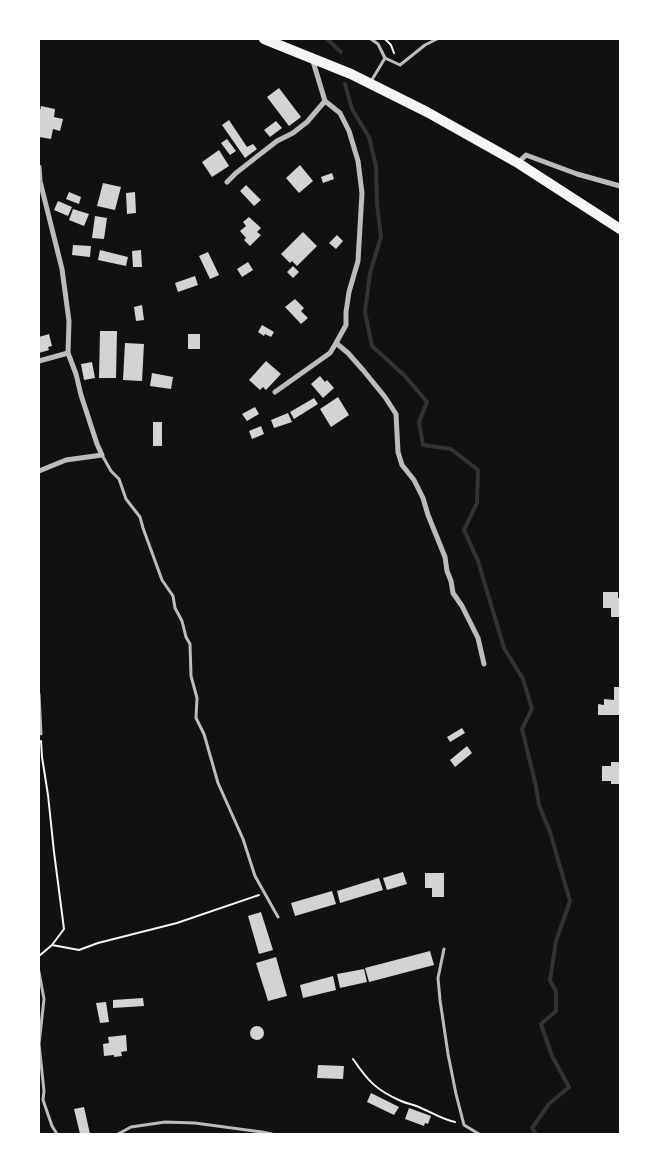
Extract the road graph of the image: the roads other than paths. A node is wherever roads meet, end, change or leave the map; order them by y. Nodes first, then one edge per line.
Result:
1 (264, 39) edge
2 (371, 39) edge
3 (437, 39) edge
4 (312, 58) junction
5 (385, 58) junction
6 (370, 83) junction
7 (325, 101) junction
8 (518, 163) junction
9 (39, 167) edge
10 (227, 182) dead end
11 (620, 186) edge
12 (620, 229) edge
13 (336, 343) junction
14 (68, 353) junction
15 (39, 361) edge
16 (275, 392) dead end
17 (102, 455) junction
18 (39, 471) edge
19 (484, 664) dead end
20 (39, 694) edge
21 (41, 734) road end
22 (278, 917) dead end
23 (444, 949) dead end
24 (39, 972) edge
25 (57, 1134) edge
26 (118, 1134) edge
27 (272, 1134) edge
28 (479, 1134) edge

1 - 4 main road
2 - 5 lane
3 - 5 lane
4 - 6 main road
4 - 7 street
5 - 6 lane
6 - 8 main road
7 - 10 street
7 - 13 street
8 - 11 street
8 - 12 main road
9 - 14 street
13 - 16 street
13 - 19 street
14 - 15 street
14 - 17 street
17 - 18 street
17 - 22 lane
20 - 21 lane
23 - 28 lane
24 - 25 lane
26 - 27 lane

